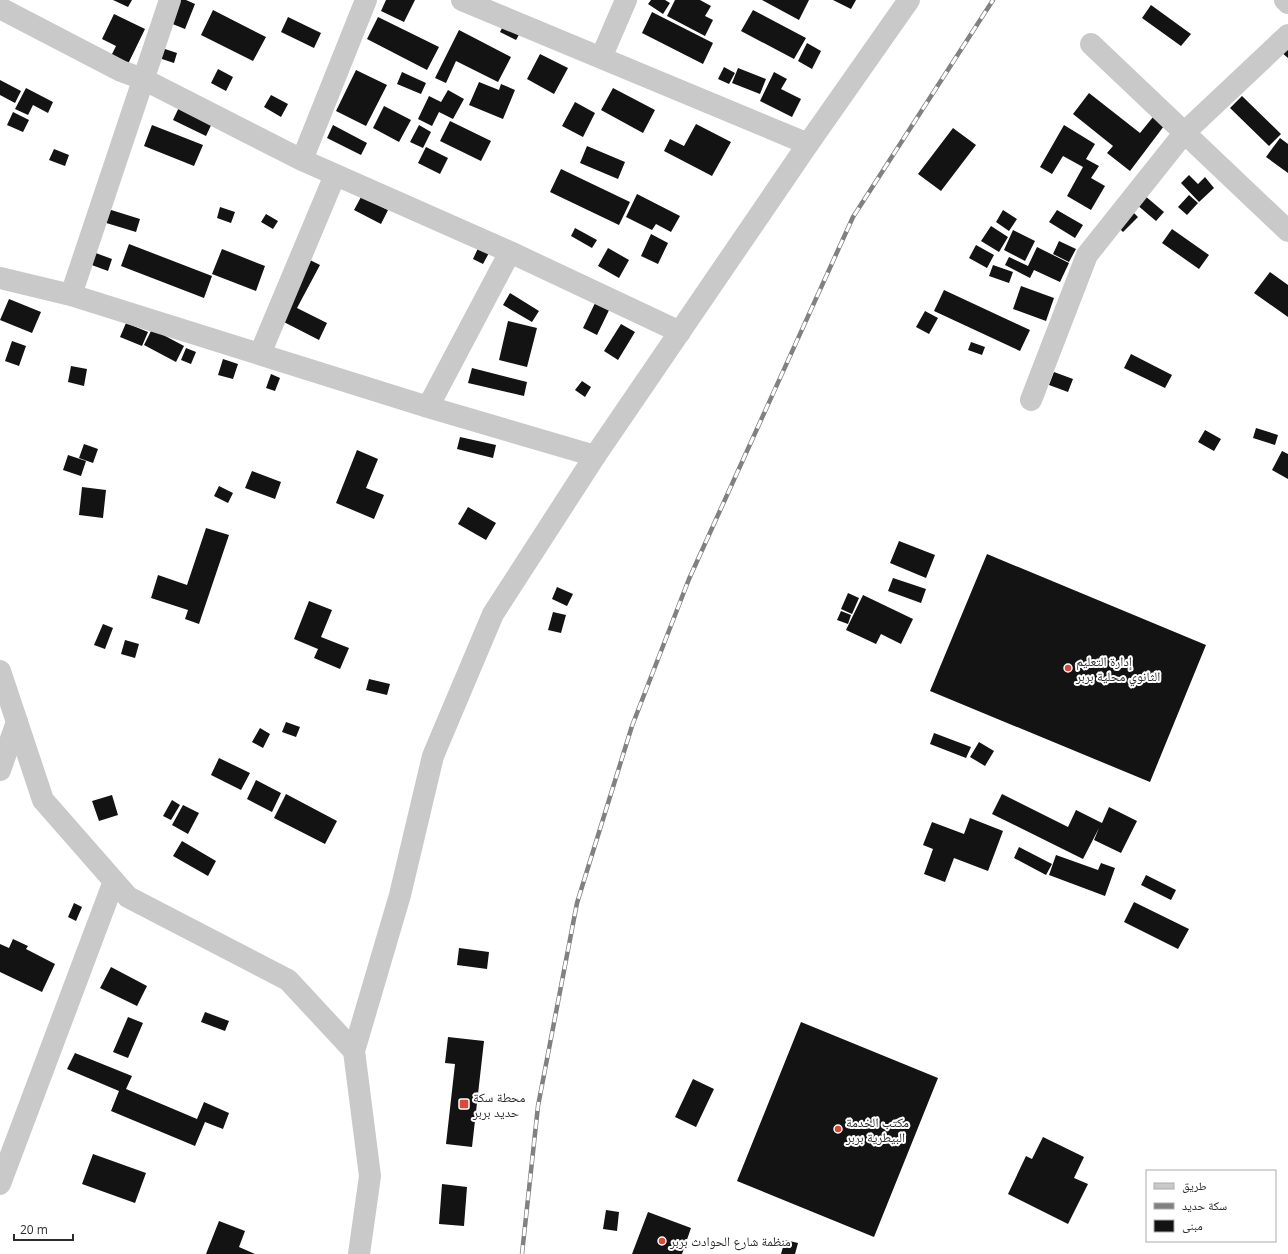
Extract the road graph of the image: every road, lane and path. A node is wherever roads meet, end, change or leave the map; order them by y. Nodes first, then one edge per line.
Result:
1 (170, 0) edge
2 (366, 0) edge
3 (462, 0) edge
4 (626, 0) edge
5 (909, 0) edge
6 (1285, 0) edge
7 (1288, 3) edge
8 (0, 8) edge
9 (1288, 35) edge
10 (1091, 44) dead end
11 (601, 58) junction
12 (143, 79) junction
13 (1185, 132) junction
14 (808, 144) junction
15 (302, 160) junction
16 (334, 175) junction
17 (1288, 231) edge
18 (510, 252) junction
19 (0, 278) edge
20 (71, 295) junction
21 (680, 332) junction
22 (260, 354) junction
23 (1031, 400) dead end
24 (428, 407) junction
25 (595, 456) junction
26 (0, 671) edge
27 (17, 722) junction
28 (0, 770) edge
29 (114, 881) junction
30 (354, 1051) junction
31 (0, 1184) edge
32 (359, 1254) edge

1 - 12 street
2 - 15 street
3 - 11 street
4 - 11 street
5 - 14 street
6 - 7 street
8 - 12 street
9 - 13 street
10 - 13 street
11 - 14 street
12 - 15 street
12 - 20 street
13 - 17 street
13 - 23 street
14 - 21 street
15 - 16 street
16 - 18 street
16 - 22 street
18 - 21 street
18 - 24 street
19 - 20 street
20 - 22 street
21 - 25 street
22 - 24 street
24 - 25 street
25 - 30 street
26 - 27 street
27 - 28 street
27 - 29 street
29 - 30 street
29 - 31 street
30 - 32 street

